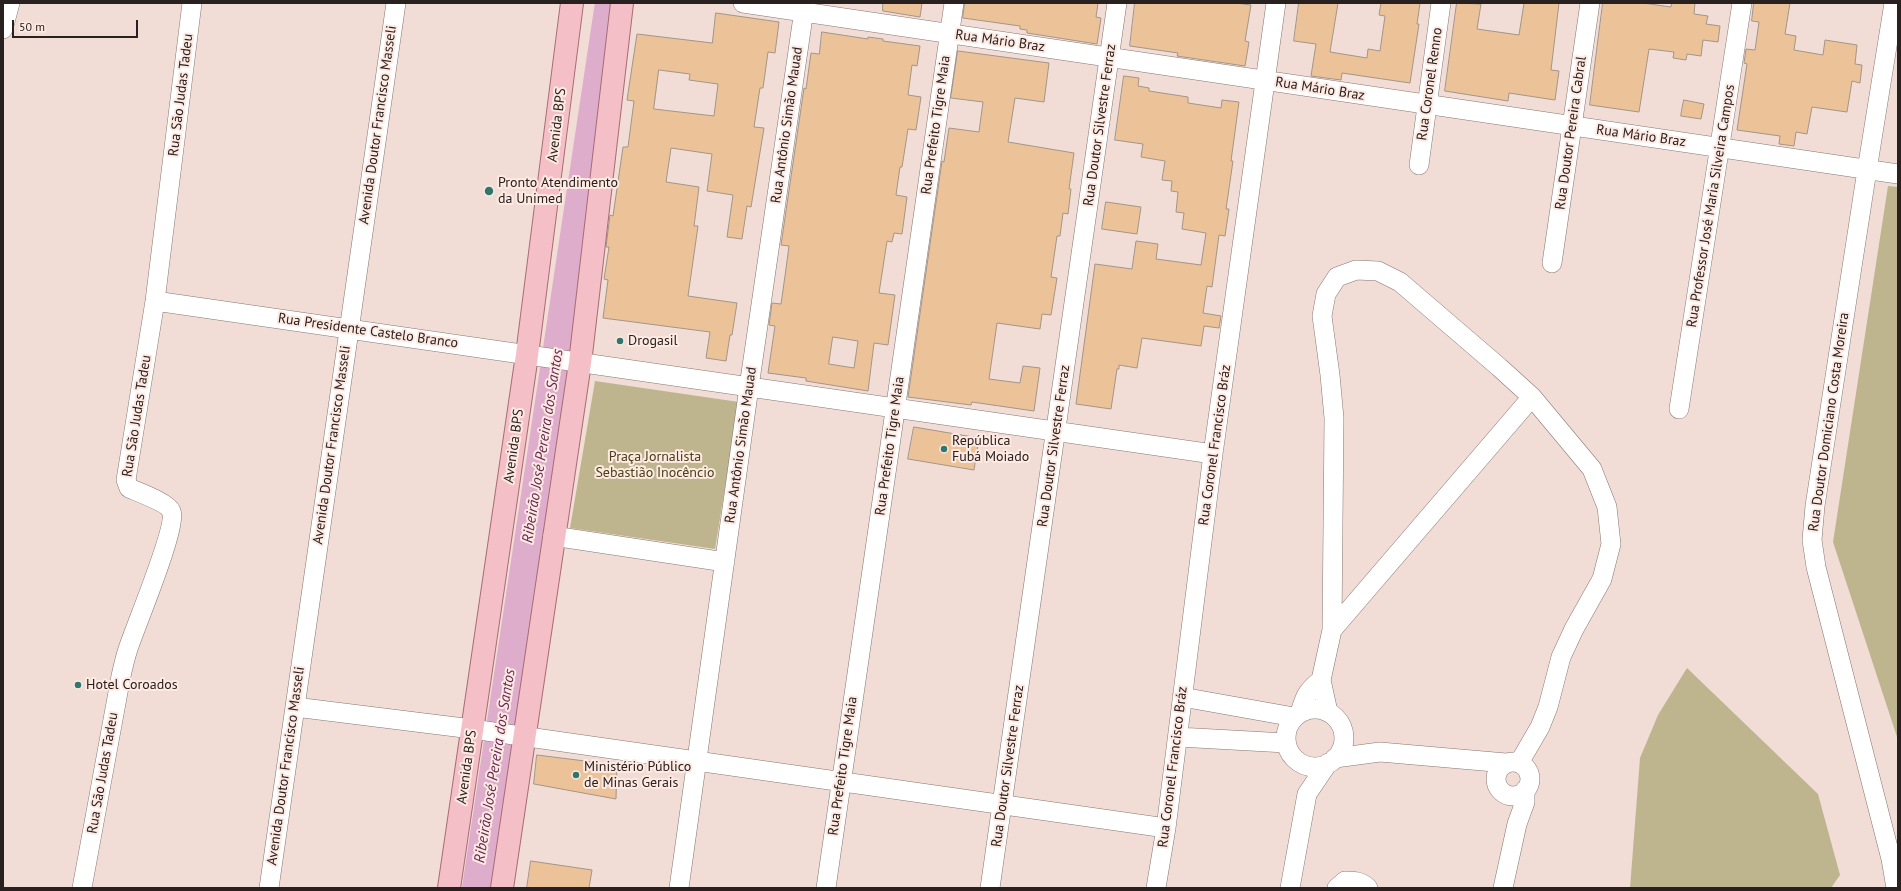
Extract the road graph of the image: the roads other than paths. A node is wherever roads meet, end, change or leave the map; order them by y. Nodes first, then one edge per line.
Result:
1 (10, 3) edge
2 (192, 3) edge
3 (396, 3) edge
4 (572, 3) edge
5 (622, 3) edge
6 (743, 3) edge
7 (954, 3) edge
8 (1117, 3) edge
9 (1276, 3) edge
10 (1442, 3) edge
11 (1590, 3) edge
12 (1742, 3) edge
13 (1894, 3) edge
14 (805, 8) edge
15 (3, 29) edge
16 (949, 34) junction
17 (1110, 58) junction
18 (1265, 80) junction
19 (1427, 105) junction
20 (1571, 126) junction
21 (1720, 148) junction
22 (1419, 164) dead end
23 (1867, 170) junction
24 (1898, 174) edge
25 (1552, 263) dead end
26 (156, 300) junction
27 (348, 327) junction
28 (531, 356) junction
29 (576, 362) junction
30 (749, 387) junction
31 (1532, 397) junction
32 (895, 408) junction
33 (1679, 409) dead end
34 (1056, 432) junction
35 (1213, 454) junction
36 (554, 536) junction
37 (725, 562) junction
38 (1332, 630) junction
39 (1321, 680) junction
40 (1182, 697) junction
41 (295, 707) junction
42 (1328, 712) junction
43 (1297, 715) junction
44 (477, 730) junction
45 (1343, 734) junction
46 (520, 737) junction
47 (1178, 738) junction
48 (1286, 743) junction
49 (1380, 752) junction
50 (1296, 760) junction
51 (1332, 761) junction
52 (697, 762) junction
53 (1476, 762) junction
54 (1513, 763) junction
55 (841, 782) junction
56 (1510, 790) junction
57 (1307, 794) junction
58 (1002, 805) junction
59 (1166, 828) junction
60 (82, 888) edge
61 (269, 888) edge
62 (449, 888) edge
63 (502, 888) edge
64 (680, 888) edge
65 (826, 888) edge
66 (990, 888) edge
67 (1156, 888) edge
68 (1290, 888) edge
69 (1337, 888) edge
70 (1368, 888) edge
71 (1503, 888) edge
72 (1896, 888) edge

1 - 15 street
2 - 26 street, Rua São Judas Tadeu
3 - 27 street, Avenida Doutor Francisco Masseli
4 - 28 main road, Avenida BPS
5 - 29 main road
6 - 14 street, Rua Mário Braz
7 - 16 street, Rua Prefeito Tigre Maia
8 - 17 street, Rua Doutor Silvestre Ferraz
9 - 18 street, Rua Coronel Francisco Bráz
10 - 19 street, Rua Coronel Renno
11 - 20 street, Rua Doutor Pereira Cabral
12 - 21 street, Rua Professor José Maria Silveira Campos
13 - 23 street, Rua Doutor Domiciano Costa Moreira
14 - 16 street, Rua Mário Braz
14 - 30 street, Rua Antônio Simão Mauad
16 - 17 street, Rua Mário Braz
16 - 32 street, Rua Prefeito Tigre Maia
17 - 18 street, Rua Mário Braz
17 - 34 street, Rua Doutor Silvestre Ferraz
18 - 19 street, Rua Mário Braz
18 - 35 street, Rua Coronel Francisco Bráz
19 - 20 street, Rua Mário Braz
19 - 22 street, Rua Coronel Renno
20 - 21 street, Rua Mário Braz
20 - 25 street, Rua Doutor Pereira Cabral
21 - 23 street, Rua Mário Braz
21 - 33 street, Rua Professor José Maria Silveira Campos
23 - 24 street, Rua Mário Braz
23 - 72 street, Rua Doutor Domiciano Costa Moreira
26 - 27 street, Rua Presidente Castelo Branco
26 - 60 street, Rua São Judas Tadeu
27 - 28 street, Rua Presidente Castelo Branco
27 - 41 street, Avenida Doutor Francisco Masseli
28 - 29 street, Rua Presidente Castelo Branco
28 - 44 main road, Avenida BPS
29 - 30 street
29 - 36 main road
30 - 32 street
30 - 37 street, Rua Antônio Simão Mauad
31 - 38 street
31 - 38 street
31 - 54 street
32 - 34 street
32 - 55 street, Rua Prefeito Tigre Maia
34 - 35 street
34 - 58 street, Rua Doutor Silvestre Ferraz
35 - 40 street, Rua Coronel Francisco Bráz
36 - 37 street
36 - 46 main road
37 - 52 street, Rua Antônio Simão Mauad
38 - 39 street
39 - 42 street
39 - 43 street
40 - 43 street
40 - 47 street, Rua Coronel Francisco Bráz
41 - 44 street
41 - 61 street, Avenida Doutor Francisco Masseli
42 - 43 street
42 - 45 street
43 - 48 street
44 - 46 street
44 - 62 main road, Avenida BPS
45 - 49 street
45 - 51 street
46 - 52 street
46 - 63 main road
47 - 48 street
47 - 59 street, Rua Coronel Francisco Bráz
48 - 50 street
49 - 51 street
49 - 53 street
50 - 51 street
50 - 57 street
51 - 57 street
52 - 55 street
52 - 64 street, Rua Antônio Simão Mauad
53 - 54 street
53 - 56 street
54 - 56 street
54 - 56 street
55 - 58 street
55 - 65 street, Rua Prefeito Tigre Maia
56 - 71 street
57 - 68 street
58 - 59 street
58 - 66 street, Rua Doutor Silvestre Ferraz
59 - 67 street, Rua Coronel Francisco Bráz
69 - 70 street

